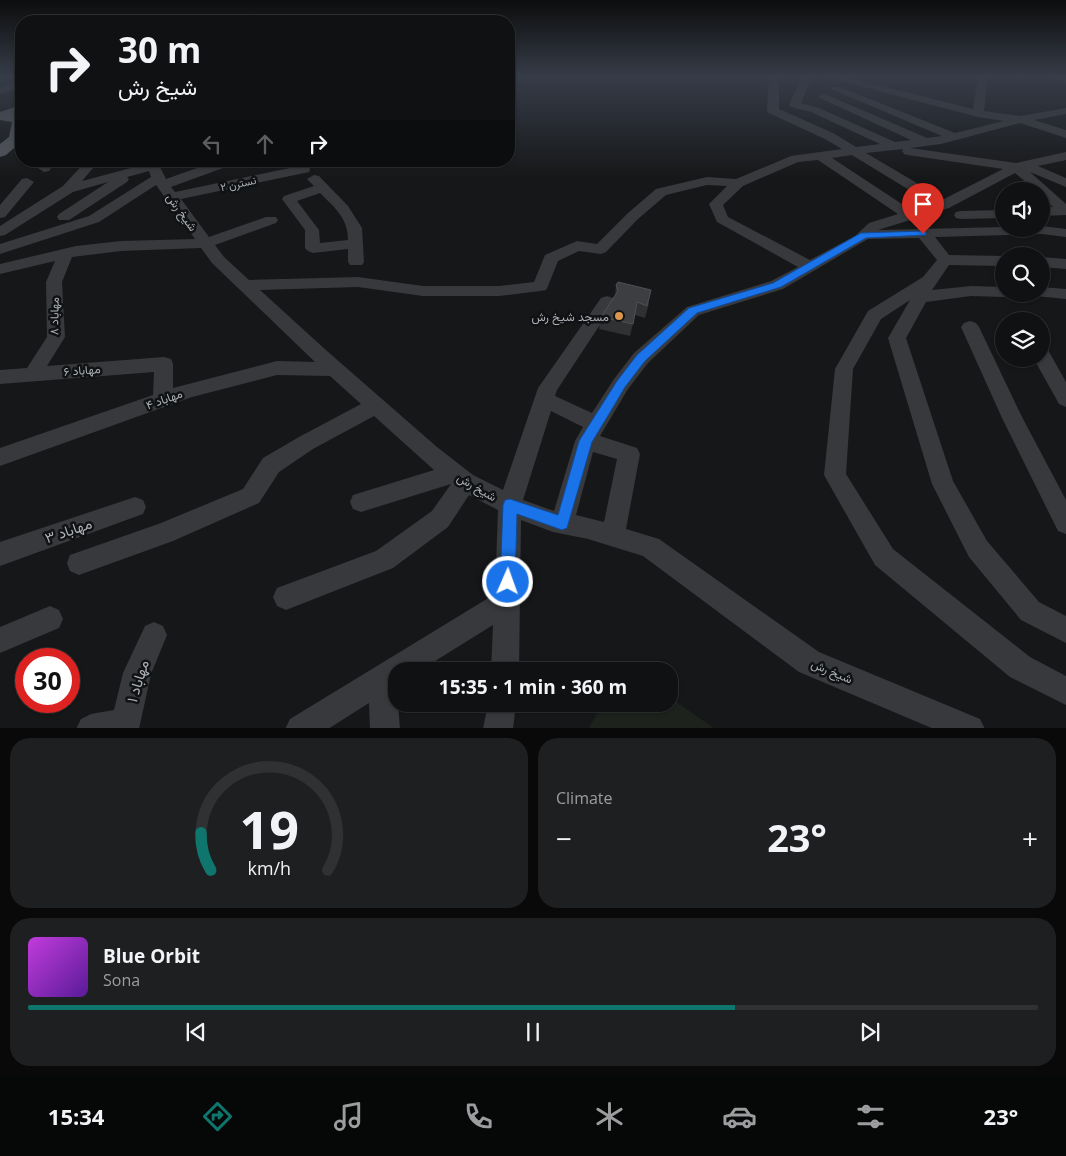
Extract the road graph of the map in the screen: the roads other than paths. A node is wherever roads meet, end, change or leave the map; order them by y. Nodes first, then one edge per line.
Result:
1 (773, 110) edge
2 (815, 110) edge
3 (851, 110) edge
4 (893, 110) edge
5 (960, 110) edge
6 (978, 110) edge
7 (1066, 111) edge
8 (12, 113) edge
9 (978, 114) junction
10 (1020, 119) junction
11 (1066, 134) edge
12 (954, 137) junction
13 (926, 142) junction
14 (892, 145) junction
15 (3, 147) edge
16 (874, 147) junction
17 (851, 151) junction
18 (819, 155) junction
19 (1066, 156) edge
20 (1046, 160) junction
21 (1020, 166) junction
22 (1066, 166) edge
23 (88, 167) edge
24 (200, 167) edge
25 (274, 167) edge
26 (303, 167) edge
27 (155, 176) edge
28 (27, 182) dead end
29 (738, 183) junction
30 (1066, 183) edge
31 (322, 188) junction
32 (68, 189) junction
33 (944, 205) junction
34 (1066, 211) edge
35 (1050, 212) edge
36 (0, 214) edge
37 (995, 214) edge
38 (909, 215) junction
39 (961, 215) dead end
40 (64, 217) dead end
41 (271, 220) dead end
42 (0, 232) edge
43 (1066, 233) edge
44 (923, 234) junction
45 (864, 235) junction
46 (205, 243) junction
47 (356, 244) junction
48 (0, 249) edge
49 (66, 253) junction
50 (945, 260) junction
51 (995, 260) edge
52 (356, 262) dead end
53 (1050, 263) edge
54 (1066, 264) edge
55 (810, 267) junction
56 (0, 269) edge
57 (245, 285) junction
58 (925, 289) junction
59 (995, 292) edge
60 (1050, 293) edge
61 (1066, 294) edge
62 (607, 302) dead end
63 (970, 327) dead end
64 (1048, 367) edge
65 (334, 369) junction
66 (34, 374) junction
67 (0, 377) edge
68 (1066, 398) edge
69 (544, 399) junction
70 (163, 400) junction
71 (376, 406) junction
72 (591, 432) junction
73 (0, 457) edge
74 (459, 478) junction
75 (361, 502) dead end
76 (510, 505) junction
77 (135, 507) dead end
78 (562, 523) junction
79 (1066, 524) edge
80 (613, 536) junction
81 (0, 554) edge
82 (79, 563) dead end
83 (286, 597) dead end
84 (507, 601) junction
85 (50, 619) dead end
86 (1066, 630) edge
87 (154, 635) dead end
88 (0, 640) edge
89 (505, 662) edge
90 (382, 678) junction
91 (1066, 691) edge
92 (501, 712) edge
93 (125, 725) edge
94 (91, 728) edge
95 (300, 728) edge
96 (385, 728) edge
97 (498, 728) edge
98 (970, 728) edge

1 - 17 street
2 - 14 street
3 - 13 street
4 - 12 street
5 - 9 street
6 - 9 street
7 - 10 street
8 - 15 main road
9 - 10 street
10 - 11 street
10 - 12 street
12 - 13 street
13 - 14 street
14 - 16 street
16 - 17 street
16 - 21 street
17 - 18 street
17 - 33 street
18 - 29 street
18 - 38 street
19 - 20 street
20 - 21 street
20 - 22 street
21 - 30 street
21 - 33 street
21 - 34 street
23 - 32 street
24 - 27 street
25 - 27 street, نسترن ۲
26 - 31 street
27 - 32 street
27 - 40 street
27 - 46 street, شیخ رش
27 - 48 street
28 - 36 street
29 - 55 street
29 - 57 street
31 - 47 street
31 - 47 street
32 - 42 street
33 - 38 street
34 - 35 street
37 - 39 street
38 - 45 street
41 - 46 street
43 - 44 street
44 - 45 street
44 - 50 street
45 - 55 street
46 - 49 street
46 - 57 street, شیخ رش
47 - 52 street
49 - 56 street
49 - 66 street, مهاباد ۸
50 - 51 street
50 - 58 street
53 - 54 street
55 - 72 street
57 - 65 street, شیخ رش
58 - 59 street
58 - 86 street
58 - 91 street
60 - 61 street
62 - 69 street
63 - 79 street
64 - 68 street
65 - 70 street, مهاباد ۴
65 - 71 street, شیخ رش
66 - 67 street, مهاباد ۶
66 - 70 street, مهاباد ۶
69 - 72 street
69 - 76 street
70 - 73 street, مهاباد ۴
71 - 74 street, شیخ رش
71 - 82 street
72 - 78 street
72 - 80 street
74 - 75 street
74 - 76 street, شیخ رش
74 - 83 street
76 - 78 street, شیخ رش
76 - 84 street
77 - 81 street, مهاباد ۳
78 - 80 street, شیخ رش
80 - 98 street, شیخ رش
84 - 89 street
84 - 90 street
85 - 88 street
87 - 93 street, مهاباد ۱
90 - 95 street
90 - 96 street
92 - 97 street
93 - 94 street

